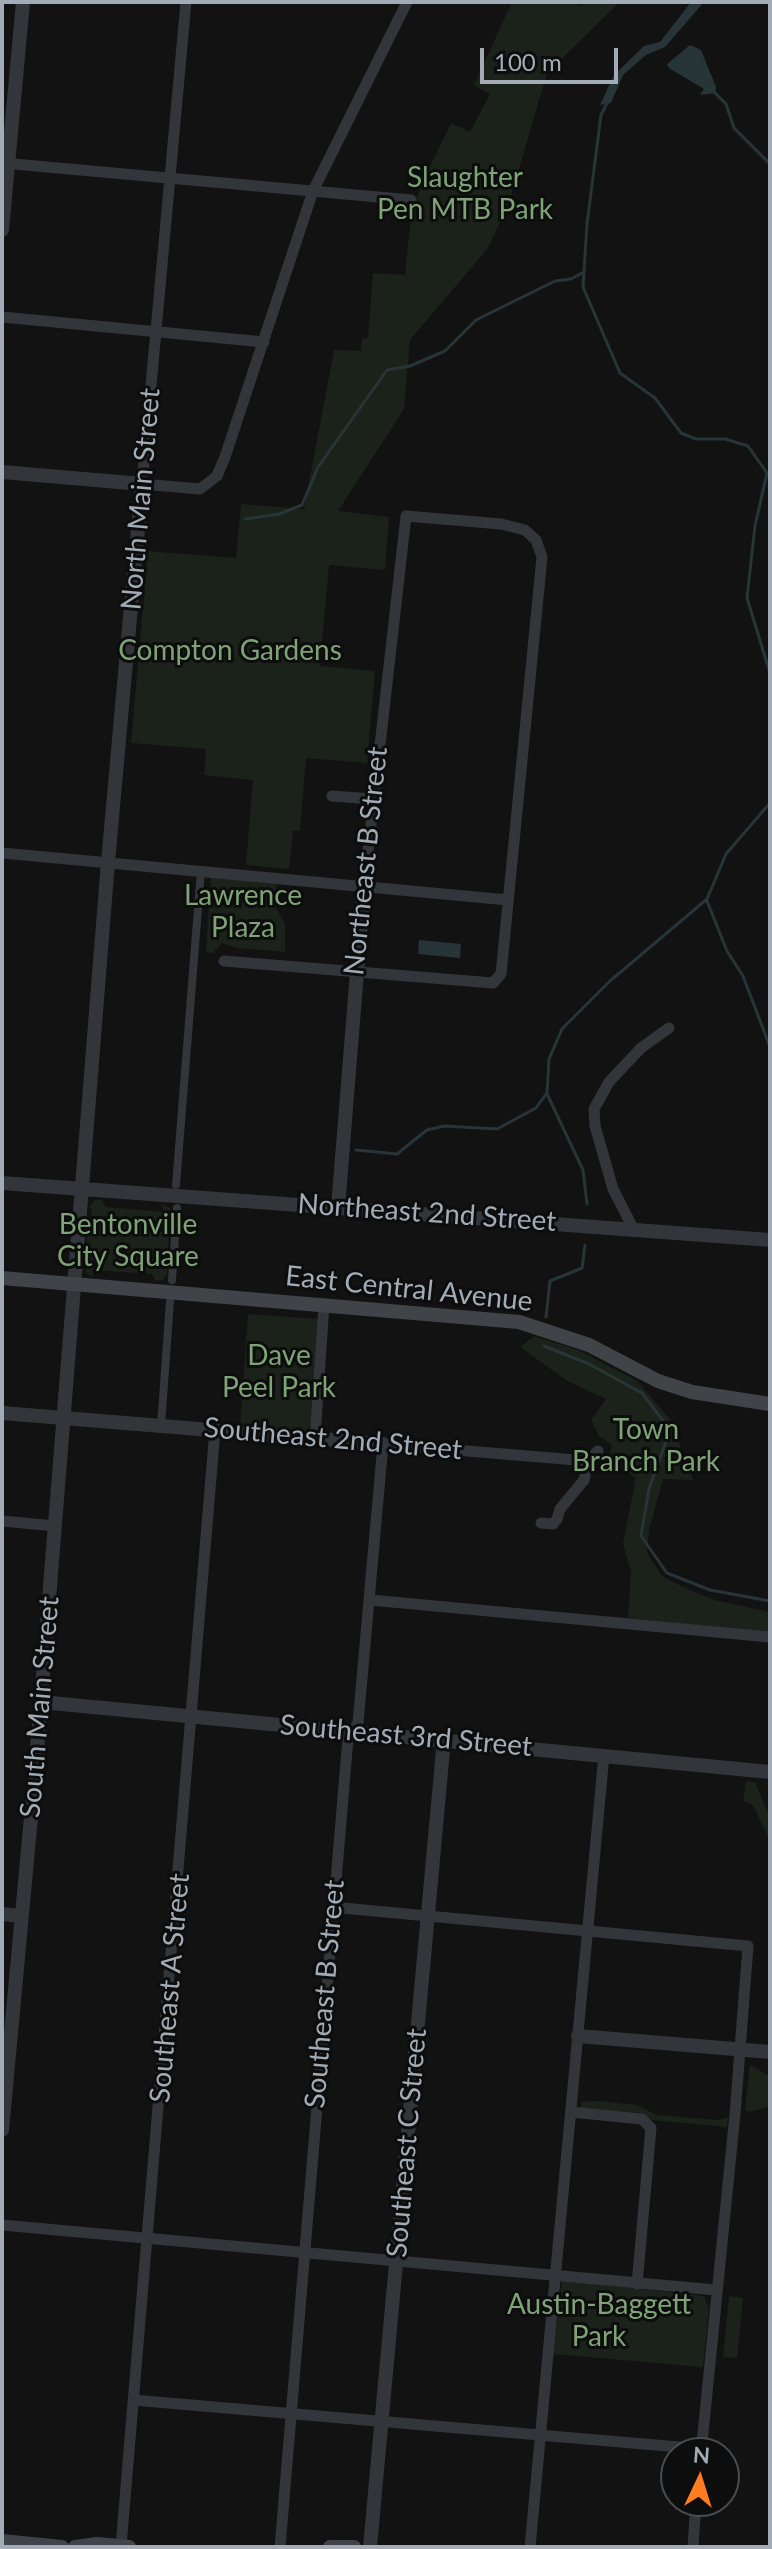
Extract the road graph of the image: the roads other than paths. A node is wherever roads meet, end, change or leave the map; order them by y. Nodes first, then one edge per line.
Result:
1 (23, 2) edge
2 (186, 2) edge
3 (407, 2) edge
4 (5, 164) edge
5 (172, 178) junction
6 (313, 191) junction
7 (411, 200) dead end
8 (2, 230) edge
9 (2, 317) edge
10 (157, 331) junction
11 (264, 342) junction
12 (2, 472) edge
13 (142, 484) junction
14 (332, 796) dead end
15 (372, 799) junction
16 (2, 853) edge
17 (108, 862) junction
18 (201, 871) junction
19 (364, 886) junction
20 (508, 900) junction
21 (224, 961) dead end
22 (354, 971) junction
23 (669, 1028) dead end
24 (2, 1183) edge
25 (176, 1185) dead end
26 (84, 1190) junction
27 (338, 1207) junction
28 (177, 1208) dead end
29 (633, 1228) junction
30 (770, 1240) edge
31 (2, 1278) edge
32 (172, 1280) dead end
33 (77, 1284) junction
34 (170, 1301) dead end
35 (324, 1304) junction
36 (770, 1404) edge
37 (2, 1413) edge
38 (63, 1418) junction
39 (161, 1426) junction
40 (215, 1430) junction
41 (315, 1438) junction
42 (383, 1444) junction
43 (598, 1451) dead end
44 (588, 1461) junction
45 (2, 1521) edge
46 (541, 1523) dead end
47 (55, 1526) junction
48 (370, 1600) junction
49 (770, 1637) edge
50 (41, 1702) junction
51 (192, 1716) junction
52 (352, 1731) junction
53 (444, 1739) junction
54 (604, 1755) junction
55 (770, 1772) edge
56 (332, 1907) junction
57 (2, 1914) edge
58 (21, 1916) junction
59 (428, 1916) junction
60 (588, 1931) junction
61 (578, 2036) junction
62 (739, 2049) junction
63 (770, 2052) edge
64 (571, 2112) junction
65 (2, 2130) edge
66 (2, 2225) edge
67 (148, 2236) junction
68 (304, 2252) junction
69 (396, 2259) junction
70 (555, 2274) junction
71 (637, 2284) junction
72 (716, 2290) junction
73 (133, 2400) junction
74 (292, 2414) junction
75 (382, 2421) junction
76 (540, 2435) junction
77 (702, 2437) edge
78 (660, 2447) edge
79 (695, 2517) edge
80 (2, 2541) edge
81 (121, 2546) edge
82 (62, 2547) edge
83 (75, 2547) edge
84 (129, 2547) edge
85 (280, 2547) edge
86 (330, 2547) edge
87 (354, 2547) edge
88 (370, 2547) edge
89 (530, 2547) edge
90 (693, 2547) edge

1 - 4 street
2 - 5 street, North Main Street
3 - 6 street
4 - 5 street
4 - 8 street
5 - 6 street
5 - 10 street, North Main Street
6 - 7 street
6 - 11 street
9 - 10 street
10 - 11 street
10 - 13 street, North Main Street
11 - 13 street
12 - 13 street
13 - 17 street, North Main Street
14 - 15 street
15 - 19 street, Northeast B Street
15 - 20 street, Northeast B Street
16 - 17 street
17 - 18 street
17 - 26 street, North Main Street
18 - 19 street
18 - 25 street
19 - 20 street
19 - 22 street, Northeast B Street
20 - 22 street
21 - 22 street
22 - 27 street, Northeast B Street
23 - 29 street
24 - 26 street, Northeast 2nd Street
26 - 27 street, Northeast 2nd Street
26 - 33 street, North Main Street
27 - 29 street, Northeast 2nd Street
28 - 32 street
29 - 30 street, Northeast 2nd Street
31 - 33 main road, East Central Avenue
33 - 35 main road, East Central Avenue
33 - 38 street, South Main Street
34 - 39 street
35 - 36 main road, East Central Avenue
35 - 41 street
37 - 38 street, Southeast 2nd Street
38 - 39 street, Southeast 2nd Street
38 - 47 street, South Main Street
39 - 40 street, Southeast 2nd Street
40 - 41 street, Southeast 2nd Street
40 - 51 street, Southeast A Street
41 - 42 street, Southeast 2nd Street
42 - 44 street, Southeast 2nd Street
42 - 48 street, Southeast B Street
43 - 44 street
44 - 46 street
45 - 47 street
47 - 50 street, South Main Street
48 - 49 street
48 - 52 street, Southeast B Street
50 - 51 street, Southeast 3rd Street
50 - 58 street, South Main Street
51 - 52 street, Southeast 3rd Street
51 - 67 street, Southeast A Street
52 - 53 street, Southeast 3rd Street
52 - 56 street, Southeast B Street
53 - 54 street, Southeast 3rd Street
53 - 59 street, Southeast C Street
54 - 55 street, Southeast 3rd Street
54 - 60 street
56 - 59 street
56 - 68 street, Southeast B Street
57 - 58 street
58 - 65 street, South Main Street
59 - 60 street
59 - 69 street, Southeast C Street
60 - 61 street
60 - 62 street
61 - 62 street
61 - 64 street
62 - 63 street
62 - 72 street
64 - 70 street
64 - 71 street
66 - 67 street
67 - 68 street
67 - 73 street, Southeast A Street
68 - 69 street
68 - 74 street, Southeast B Street
69 - 70 street
69 - 75 street, Southeast C Street
70 - 71 street
70 - 76 street
71 - 72 street
72 - 77 street
73 - 74 street
73 - 81 street, Southeast A Street
74 - 75 street
74 - 85 street, Southeast B Street
75 - 76 street
75 - 88 street, Southeast C Street
76 - 78 street
76 - 89 street
79 - 90 street
80 - 82 main road
81 - 83 main road
81 - 84 main road
86 - 87 main road

